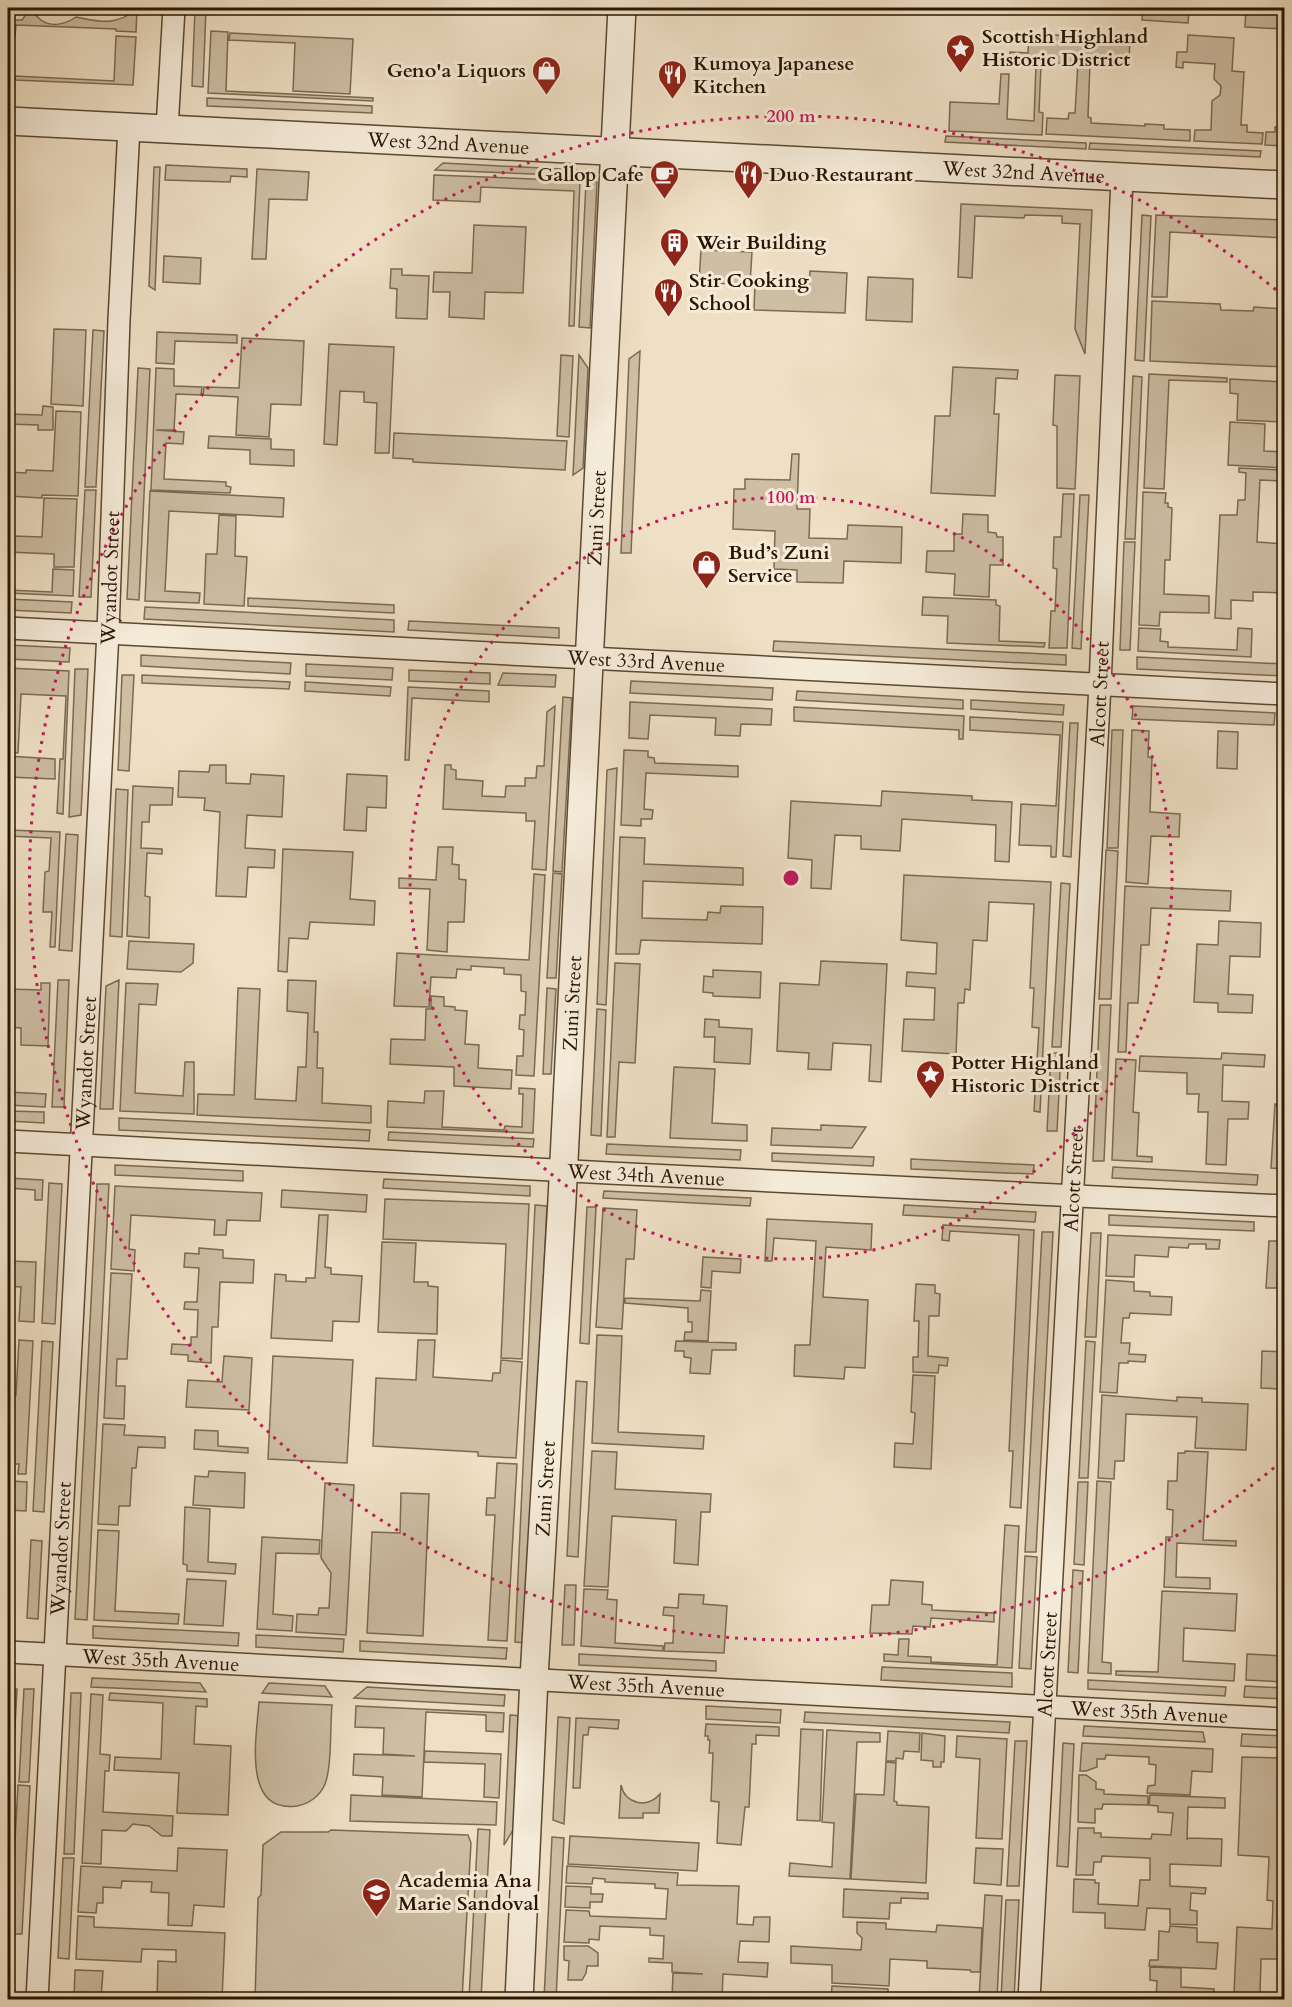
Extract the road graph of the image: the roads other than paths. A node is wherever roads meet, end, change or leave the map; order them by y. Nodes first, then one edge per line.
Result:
1 (174, 8) edge
2 (622, 8) edge
3 (8, 121) edge
4 (129, 127) junction
5 (167, 129) junction
6 (615, 152) junction
7 (1122, 178) junction
8 (1284, 185) edge
9 (8, 628) edge
10 (108, 632) junction
11 (590, 658) junction
12 (1100, 685) junction
13 (1284, 693) edge
14 (8, 1141) edge
15 (81, 1144) junction
16 (563, 1171) junction
17 (1072, 1196) junction
18 (1284, 1206) edge
19 (8, 1652) edge
20 (55, 1655) junction
21 (534, 1678) junction
22 (1044, 1707) junction
23 (1284, 1719) edge
24 (37, 2000) edge
25 (519, 2000) edge
26 (1029, 2000) edge

1 - 5 street
2 - 6 street, Zuni Street
3 - 4 street, West 32nd Avenue
4 - 5 street, West 32nd Avenue
4 - 10 street, Wyandot Street
5 - 6 street, West 32nd Avenue
6 - 7 street, West 32nd Avenue
6 - 11 street, Zuni Street
7 - 8 street, West 32nd Avenue
7 - 12 street, Alcott Street
9 - 10 street, West 33rd Avenue
10 - 11 street, West 33rd Avenue
10 - 15 street, Wyandot Street
11 - 12 street, West 33rd Avenue
11 - 16 street, Zuni Street
12 - 13 street, West 33rd Avenue
12 - 17 street, Alcott Street
14 - 15 street, West 34th Avenue
15 - 16 street, West 34th Avenue
15 - 20 street, Wyandot Street
16 - 17 street, West 34th Avenue
16 - 21 street, Zuni Street
17 - 18 street, West 34th Avenue
17 - 22 street, Alcott Street
19 - 20 street, West 35th Avenue
20 - 21 street, West 35th Avenue
20 - 24 street, Wyandot Street
21 - 22 street, West 35th Avenue
21 - 25 street, Zuni Street
22 - 23 street, West 35th Avenue
22 - 26 street, Alcott Street

